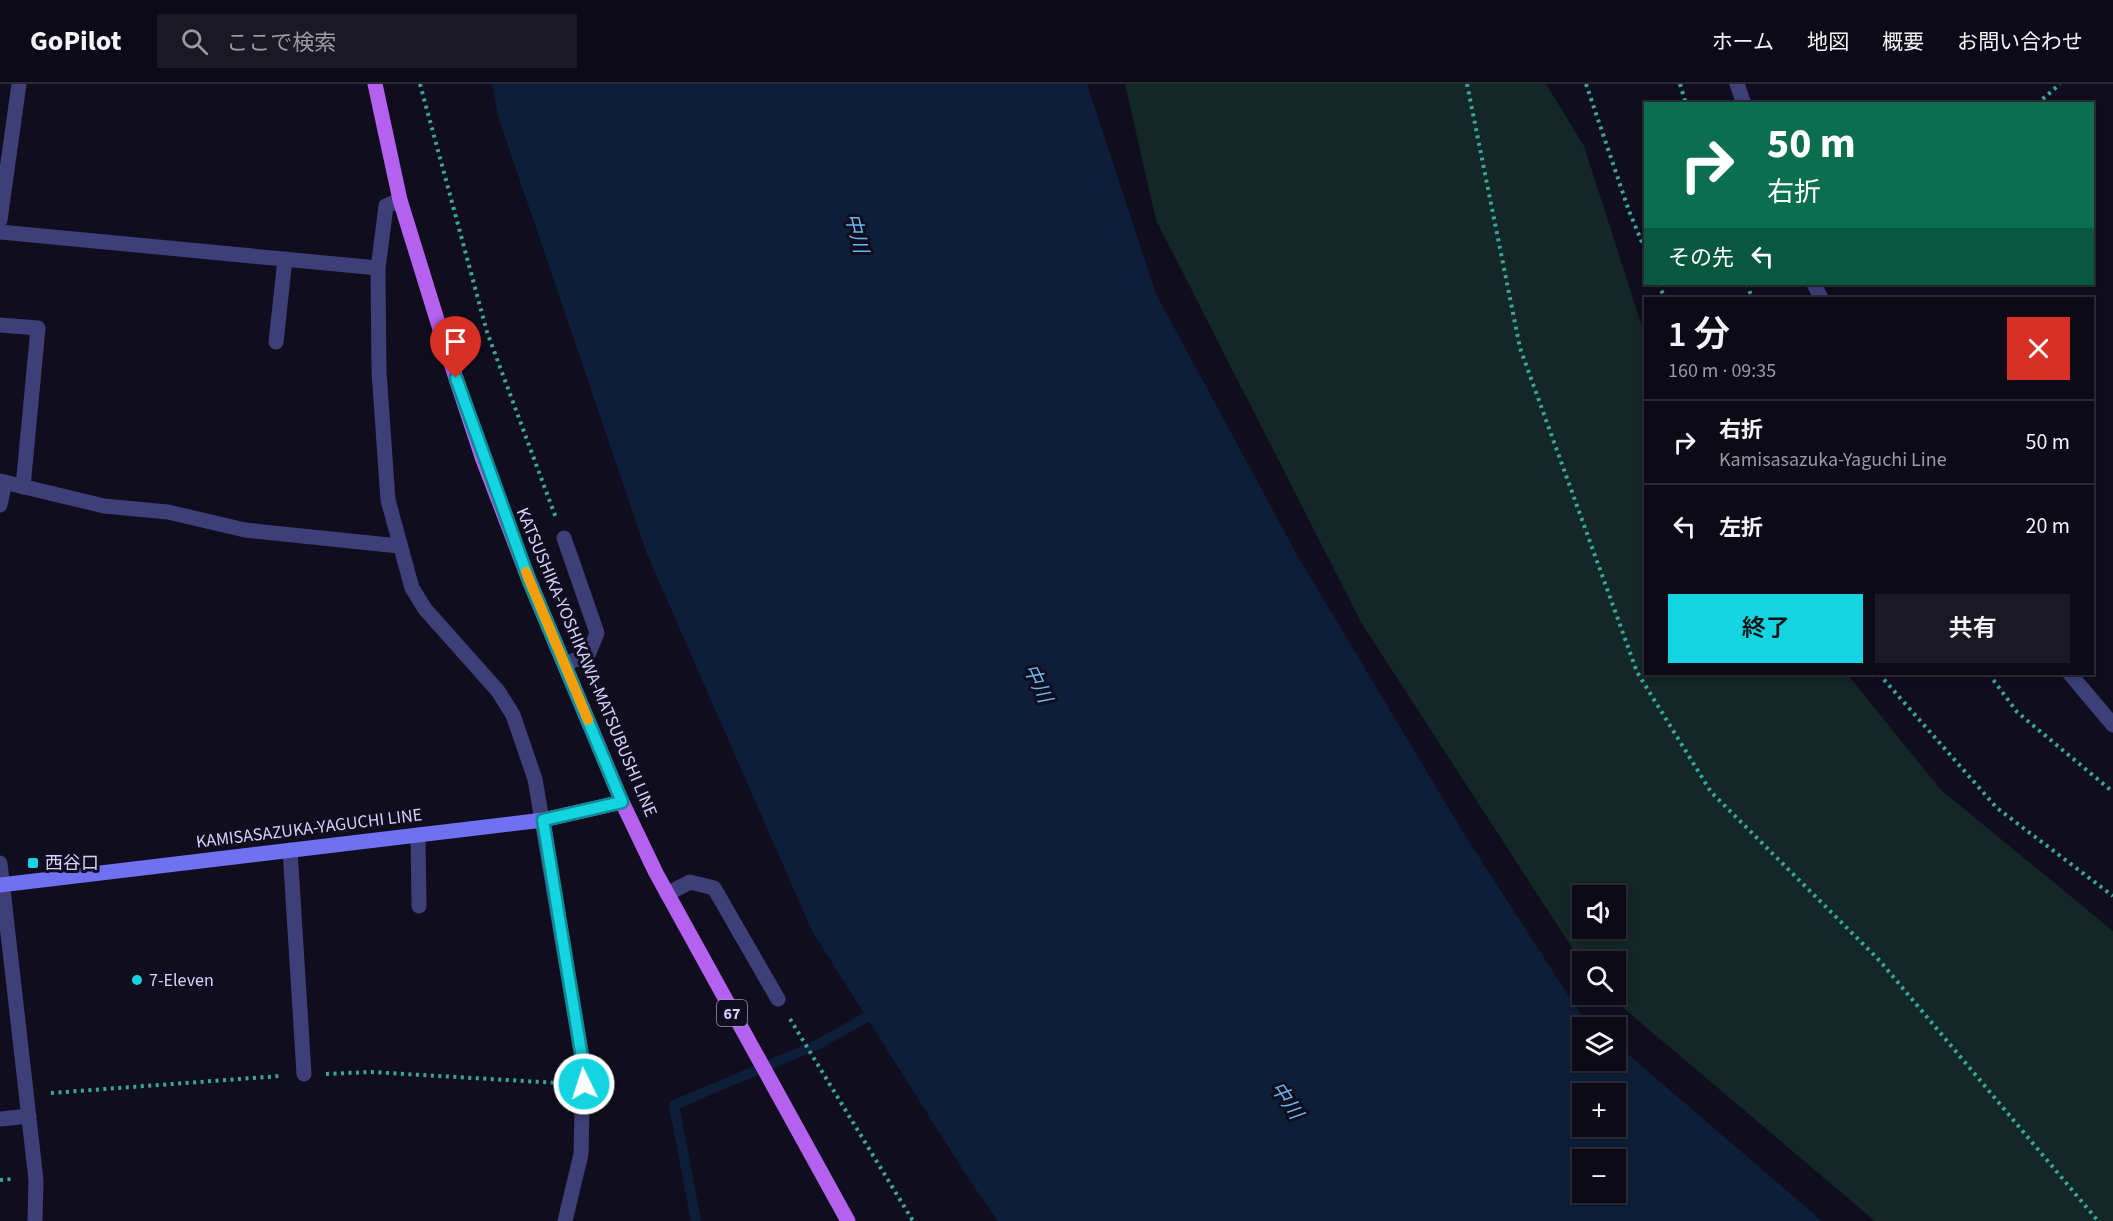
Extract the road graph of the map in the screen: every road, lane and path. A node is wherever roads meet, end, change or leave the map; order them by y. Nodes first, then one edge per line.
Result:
1 (19, 84) edge
2 (375, 84) edge
3 (420, 84) edge
4 (1467, 84) edge
5 (1586, 84) edge
6 (1680, 84) edge
7 (1737, 84) edge
8 (2060, 84) edge
9 (1685, 102) edge
10 (1742, 102) edge
11 (2039, 102) edge
12 (400, 200) junction
13 (0, 220) edge
14 (0, 232) edge
15 (1644, 247) edge
16 (285, 259) junction
17 (378, 268) junction
18 (0, 325) edge
19 (276, 342) dead end
20 (2, 481) edge
21 (23, 487) junction
22 (0, 505) edge
23 (564, 538) joint
24 (399, 546) junction
25 (565, 664) junction
26 (1880, 675) edge
27 (1990, 675) edge
28 (2071, 675) edge
29 (2113, 725) edge
30 (2113, 792) edge
31 (622, 802) junction
32 (543, 820) junction
33 (418, 835) junction
34 (290, 850) junction
35 (0, 863) edge
36 (1, 885) edge
37 (667, 894) junction
38 (2113, 896) edge
39 (419, 906) dead end
40 (778, 999) joint
41 (304, 1074) dead end
42 (29, 1116) junction
43 (0, 1119) edge
44 (35, 1221) edge
45 (565, 1221) edge
46 (848, 1221) edge
47 (913, 1221) edge
48 (2098, 1221) edge

1 - 13 street
2 - 12 main road, KATSUSHIKA-YOSHIKAWA-MATSUBUSHI LINE / 67
3 - 23 path
4 - 48 path
5 - 15 path
6 - 9 path
7 - 10 street
8 - 11 path
12 - 17 street
12 - 25 main road, KATSUSHIKA-YOSHIKAWA-MATSUBUSHI LINE / 67
14 - 16 street
16 - 17 street
16 - 19 street
17 - 24 street
18 - 21 street
20 - 21 street
20 - 22 street
21 - 24 street
23 - 25 street
24 - 32 street
25 - 31 main road, KATSUSHIKA-YOSHIKAWA-MATSUBUSHI LINE / 67
26 - 38 path
27 - 30 path
28 - 29 street
31 - 32 main road, KAMISASAZUKA-YAGUCHI LINE
31 - 37 main road, KATSUSHIKA-YOSHIKAWA-MATSUBUSHI LINE / 67
32 - 33 main road, KAMISASAZUKA-YAGUCHI LINE
32 - 45 street
33 - 34 main road, KAMISASAZUKA-YAGUCHI LINE
33 - 39 street
34 - 36 main road, KAMISASAZUKA-YAGUCHI LINE
34 - 41 street
35 - 36 street
36 - 42 street
37 - 40 street
37 - 46 main road, KATSUSHIKA-YOSHIKAWA-MATSUBUSHI LINE / 67
40 - 47 path
42 - 43 street
42 - 44 street

